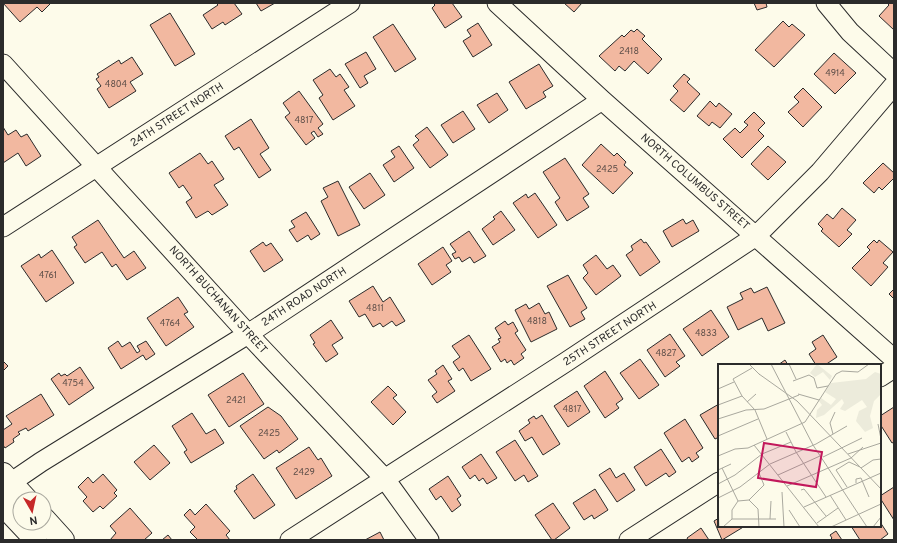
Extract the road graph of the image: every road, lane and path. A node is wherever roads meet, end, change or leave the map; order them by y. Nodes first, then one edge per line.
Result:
1 (350, 3) edge
2 (497, 3) edge
3 (826, 3) edge
4 (3, 64) edge
5 (894, 74) edge
6 (894, 85) edge
7 (602, 100) junction
8 (98, 167) junction
9 (3, 227) edge
10 (756, 236) junction
11 (248, 334) junction
12 (894, 359) edge
13 (894, 368) edge
14 (881, 376) edge
15 (385, 478) junction
16 (6, 481) edge
17 (718, 483) edge
18 (17, 491) edge
19 (3, 505) edge
20 (52, 528) edge
21 (36, 540) edge
22 (63, 540) edge
23 (290, 540) edge
24 (429, 540) edge
25 (629, 540) edge

1 - 8 street, 24TH STREET NORTH
2 - 7 street, NORTH COLUMBUS STREET
3 - 5 street
4 - 8 street, NORTH BUCHANAN STREET
6 - 10 street, 25TH STREET NORTH
7 - 10 street, NORTH COLUMBUS STREET
7 - 11 street, 24TH ROAD NORTH
8 - 9 street, 24TH STREET NORTH
8 - 11 street, NORTH BUCHANAN STREET
10 - 12 street, NORTH COLUMBUS STREET
10 - 15 street, 25TH STREET NORTH
11 - 15 street, NORTH BUCHANAN STREET
11 - 16 street, 24TH ROAD NORTH
13 - 14 street
15 - 23 street, 25TH STREET NORTH
15 - 24 street, NORTH BUCHANAN STREET
16 - 18 main road
17 - 25 street
19 - 21 main road
20 - 22 main road

